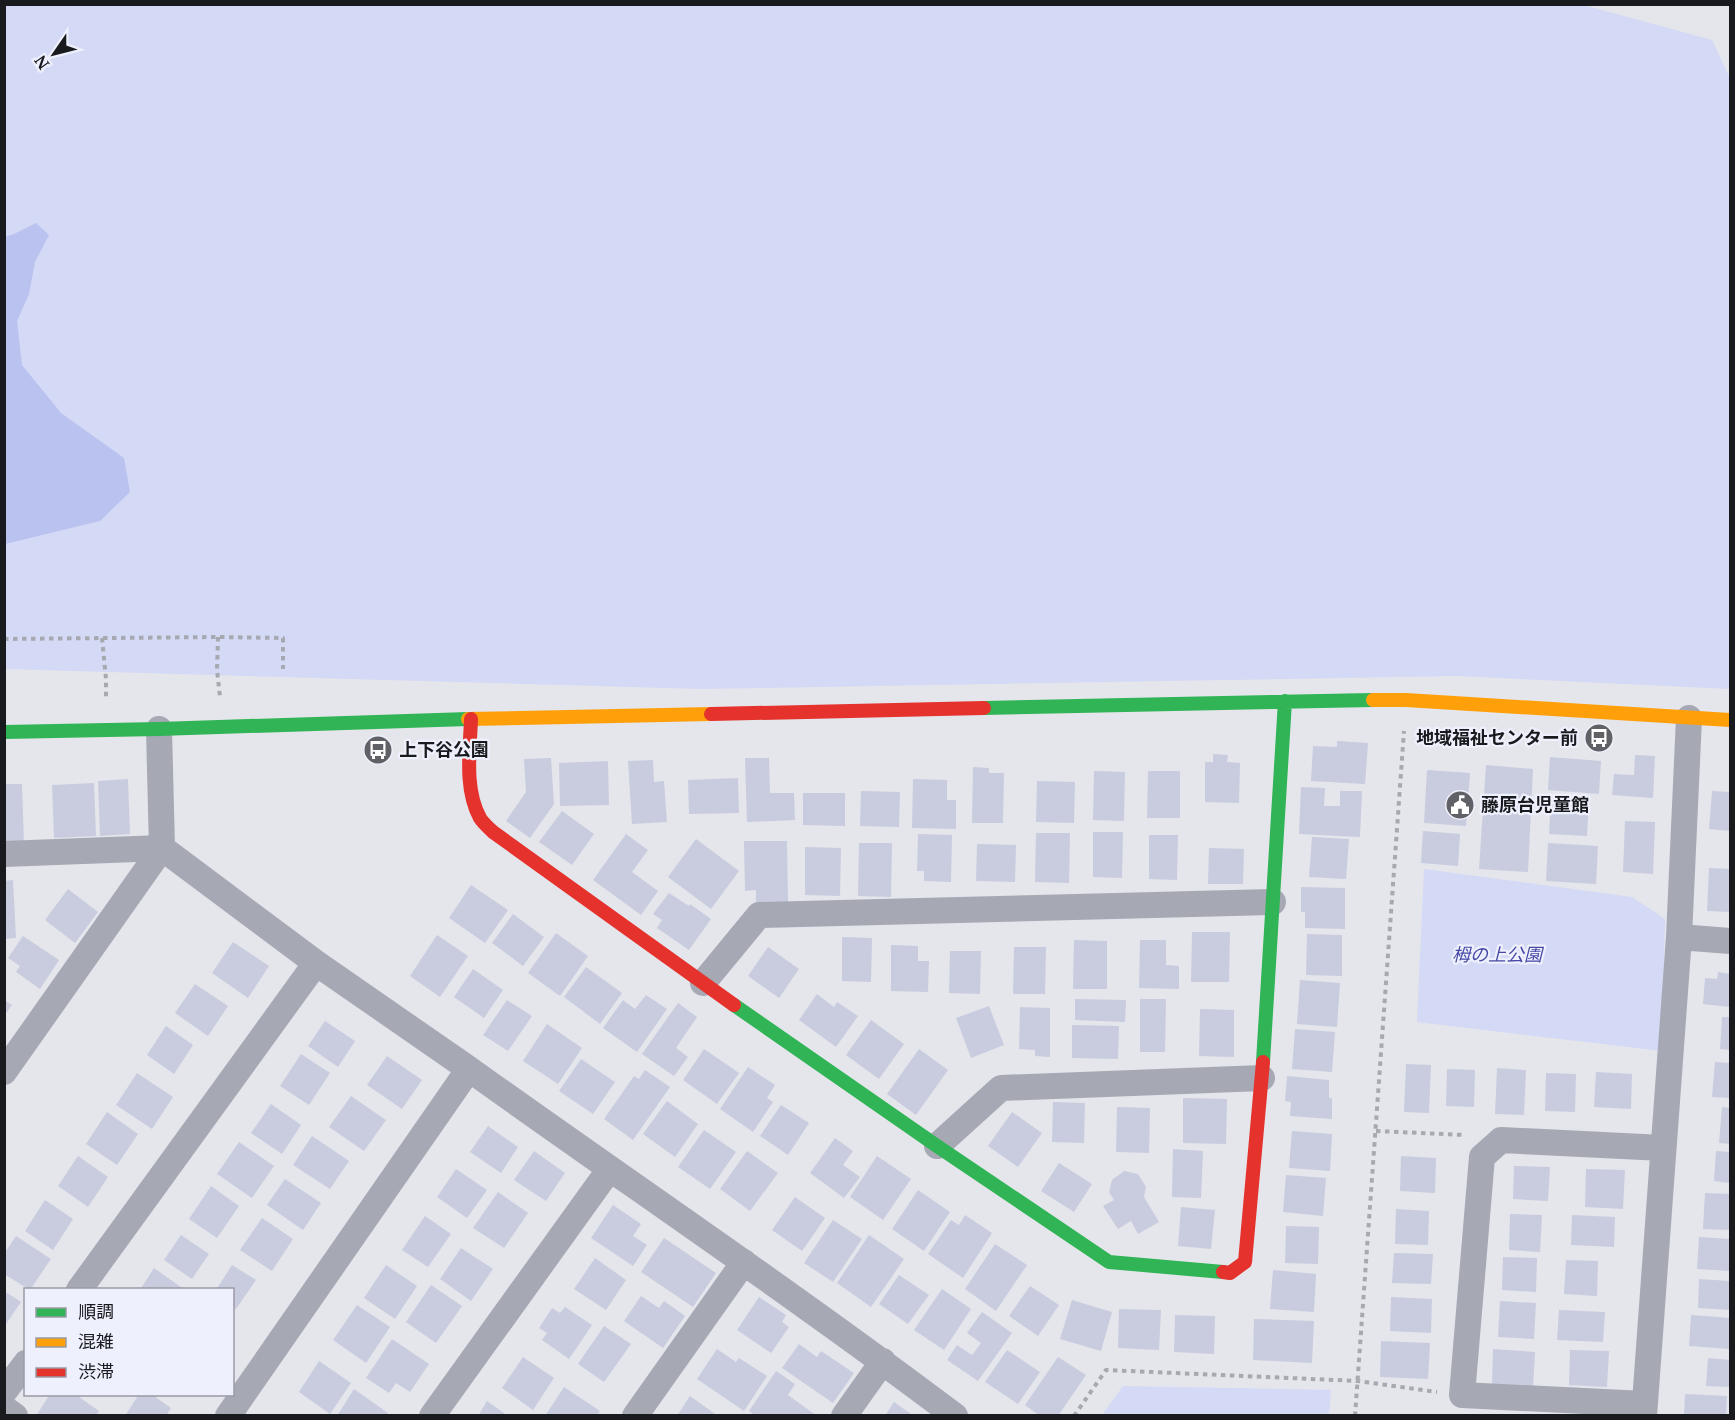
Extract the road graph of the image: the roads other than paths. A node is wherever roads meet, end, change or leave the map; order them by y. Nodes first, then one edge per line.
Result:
1 (1285, 701) junction
2 (1689, 718) junction
3 (471, 719) junction
4 (1731, 720) edge
5 (159, 729) junction
6 (4, 732) edge
7 (162, 848) junction
8 (4, 854) edge
9 (1273, 902) junction
10 (1679, 937) junction
11 (1731, 941) edge
12 (316, 963) junction
13 (703, 983) junction
14 (469, 1070) junction
15 (4, 1072) edge
16 (1262, 1078) junction
17 (937, 1146) junction
18 (1663, 1148) junction
19 (609, 1170) junction
20 (744, 1262) junction
21 (80, 1288) edge
22 (883, 1361) junction
23 (24, 1366) edge
24 (4, 1392) edge
25 (4, 1408) edge
26 (1645, 1410) edge
27 (15, 1416) edge
28 (228, 1416) edge
29 (432, 1416) edge
30 (635, 1416) edge
31 (844, 1416) edge
32 (955, 1416) edge

1 - 2 street
1 - 3 street
1 - 9 street
2 - 4 street
2 - 10 street
3 - 5 street
3 - 13 street
5 - 6 street
5 - 7 street
7 - 8 street
7 - 12 street
7 - 15 street
9 - 13 street
9 - 16 street
10 - 11 street
10 - 18 street
12 - 14 street
12 - 21 street
13 - 17 street
14 - 19 street
14 - 28 street
16 - 17 street
16 - 17 street
18 - 26 street
18 - 26 street
19 - 20 street
19 - 29 street
20 - 22 street
20 - 30 street
22 - 31 street
22 - 32 street
23 - 24 street
25 - 27 street

